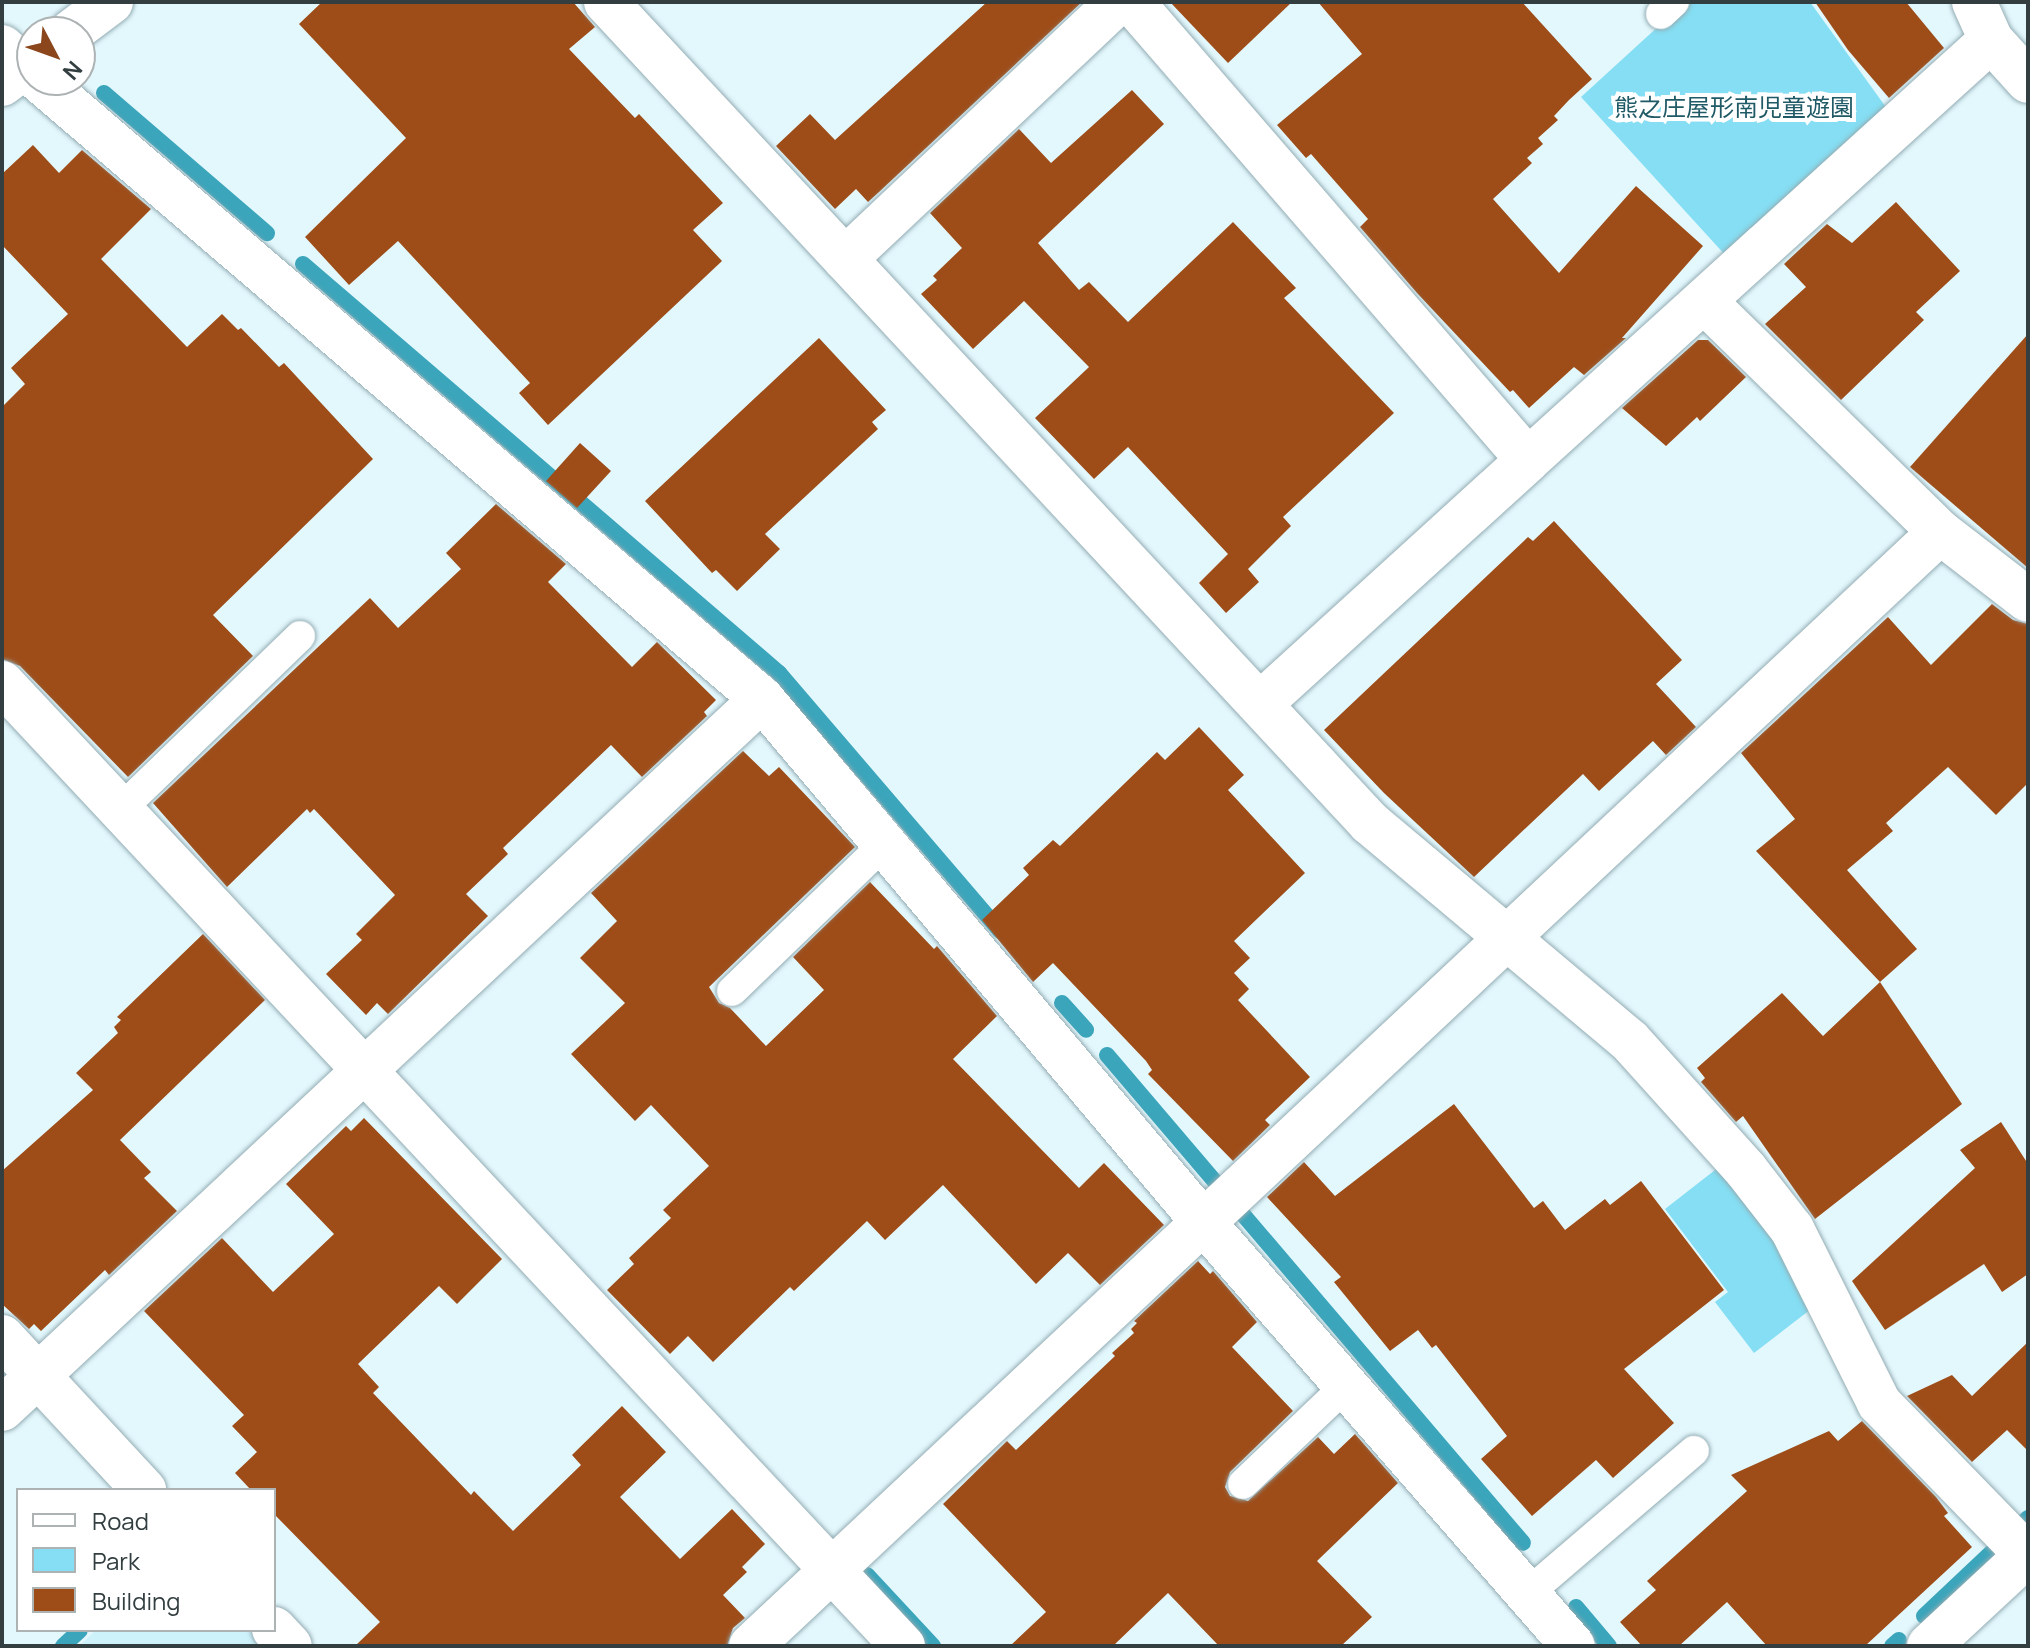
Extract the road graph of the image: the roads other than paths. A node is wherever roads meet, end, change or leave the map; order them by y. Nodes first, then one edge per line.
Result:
1 (111, 2) edge
2 (606, 2) edge
3 (1118, 2) edge
4 (1132, 2) edge
5 (92, 16) edge
6 (1983, 21) edge
7 (2028, 81) edge
8 (54, 96) edge
9 (845, 259) junction
10 (1704, 301) junction
11 (1528, 460) junction
12 (1940, 532) junction
13 (2028, 600) edge
14 (300, 636) dead end
15 (2, 683) edge
16 (762, 699) junction
17 (1260, 704) junction
18 (121, 809) junction
19 (884, 844) junction
20 (1509, 938) junction
21 (732, 991) dead end
22 (365, 1069) junction
23 (1222, 1207) junction
24 (2, 1337) edge
25 (38, 1376) junction
26 (1346, 1386) junction
27 (2, 1409) edge
28 (1694, 1451) dead end
29 (1243, 1484) dead end
30 (142, 1488) edge
31 (2019, 1545) edge
32 (832, 1571) junction
33 (1527, 1594) junction
34 (276, 1631) edge
35 (290, 1646) edge
36 (751, 1646) edge
37 (903, 1646) edge
38 (1573, 1646) edge
39 (1929, 1646) edge

1 - 5 street
2 - 9 street
3 - 9 street
4 - 11 street
6 - 7 street
6 - 10 street
8 - 16 street
9 - 17 street
10 - 11 street
10 - 12 street
11 - 17 street
12 - 13 street
12 - 20 street
14 - 18 lane
15 - 18 street
16 - 19 street
16 - 22 street
17 - 20 street
18 - 22 street
19 - 21 lane
19 - 23 street
20 - 23 street
20 - 31 street
22 - 25 street
22 - 32 street
23 - 26 street
23 - 32 street
24 - 25 street
25 - 27 street
25 - 30 street
26 - 29 lane
26 - 33 street
28 - 33 lane
31 - 39 street
32 - 36 street
32 - 37 street
33 - 38 street
34 - 35 street

